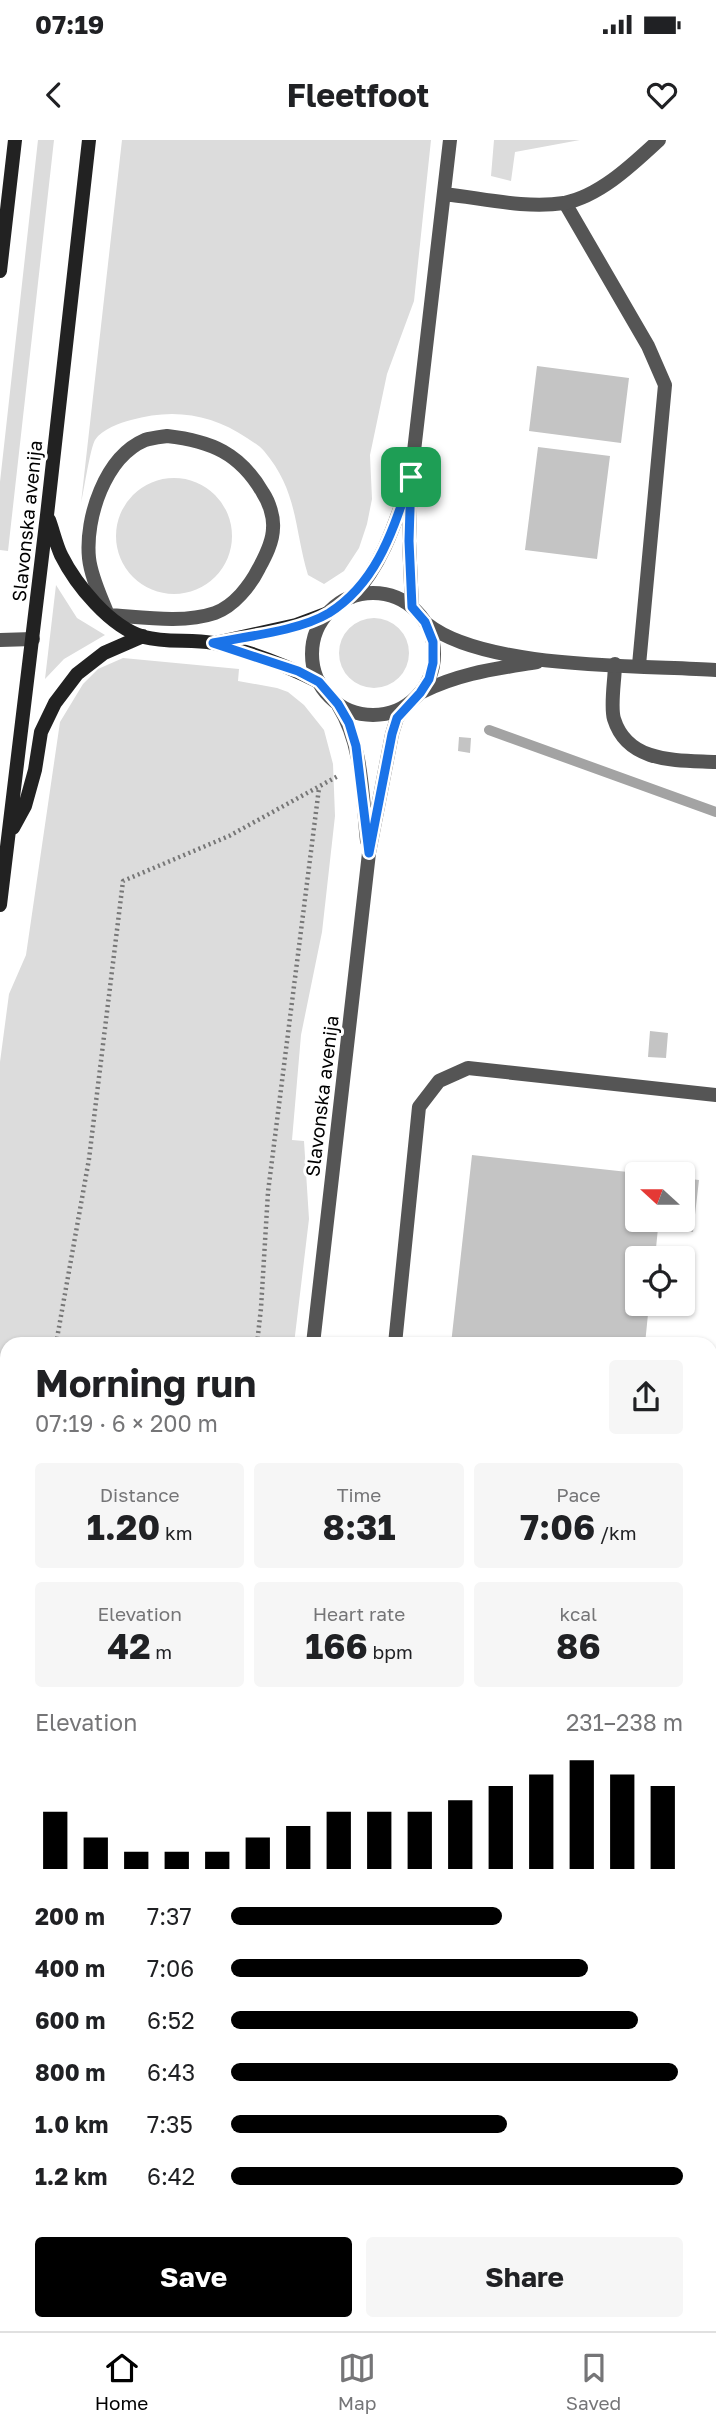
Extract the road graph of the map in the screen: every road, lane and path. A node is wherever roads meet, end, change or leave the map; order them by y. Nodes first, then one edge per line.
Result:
1 (15, 140) edge
2 (89, 140) edge
3 (450, 140) edge
4 (659, 140) edge
5 (444, 194) junction
6 (565, 203) junction
7 (0, 271) edge
8 (411, 477) junction
9 (47, 515) junction
10 (351, 597) junction
11 (412, 607) junction
12 (328, 613) junction
13 (108, 615) junction
14 (425, 622) junction
15 (144, 636) junction
16 (33, 639) junction
17 (0, 640) edge
18 (213, 643) junction
19 (548, 660) junction
20 (615, 664) junction
21 (639, 665) junction
22 (716, 670) edge
23 (319, 682) junction
24 (420, 693) junction
25 (338, 704) junction
26 (408, 704) junction
27 (716, 762) edge
28 (341, 774) dead end
29 (319, 787) junction
30 (8, 836) junction
31 (369, 853) junction
32 (0, 905) edge
33 (716, 1095) edge
34 (57, 1337) edge
35 (258, 1337) edge
36 (314, 1337) edge
37 (396, 1337) edge

1 - 7 main road
2 - 9 main road, Slavonska avenija
3 - 5 street
4 - 6 street
5 - 6 street
5 - 8 street
6 - 21 street
8 - 10 street
8 - 11 street
9 - 13 main road
9 - 16 main road, Slavonska avenija
10 - 11 street
10 - 12 street
11 - 14 street
12 - 18 main road
12 - 23 street
13 - 13 street
13 - 15 main road
14 - 19 street
14 - 24 street
15 - 18 main road
15 - 30 main road
16 - 17 street
16 - 30 main road, Slavonska avenija
18 - 23 main road
19 - 20 street
19 - 24 street
20 - 21 street
20 - 27 street
21 - 22 street
23 - 25 street
24 - 26 street
25 - 26 street
25 - 31 street, Slavonska avenija
26 - 31 street, Slavonska avenija
28 - 29 path
29 - 34 path
29 - 35 path
30 - 32 main road, Slavonska avenija
31 - 36 street, Slavonska avenija
33 - 37 street

